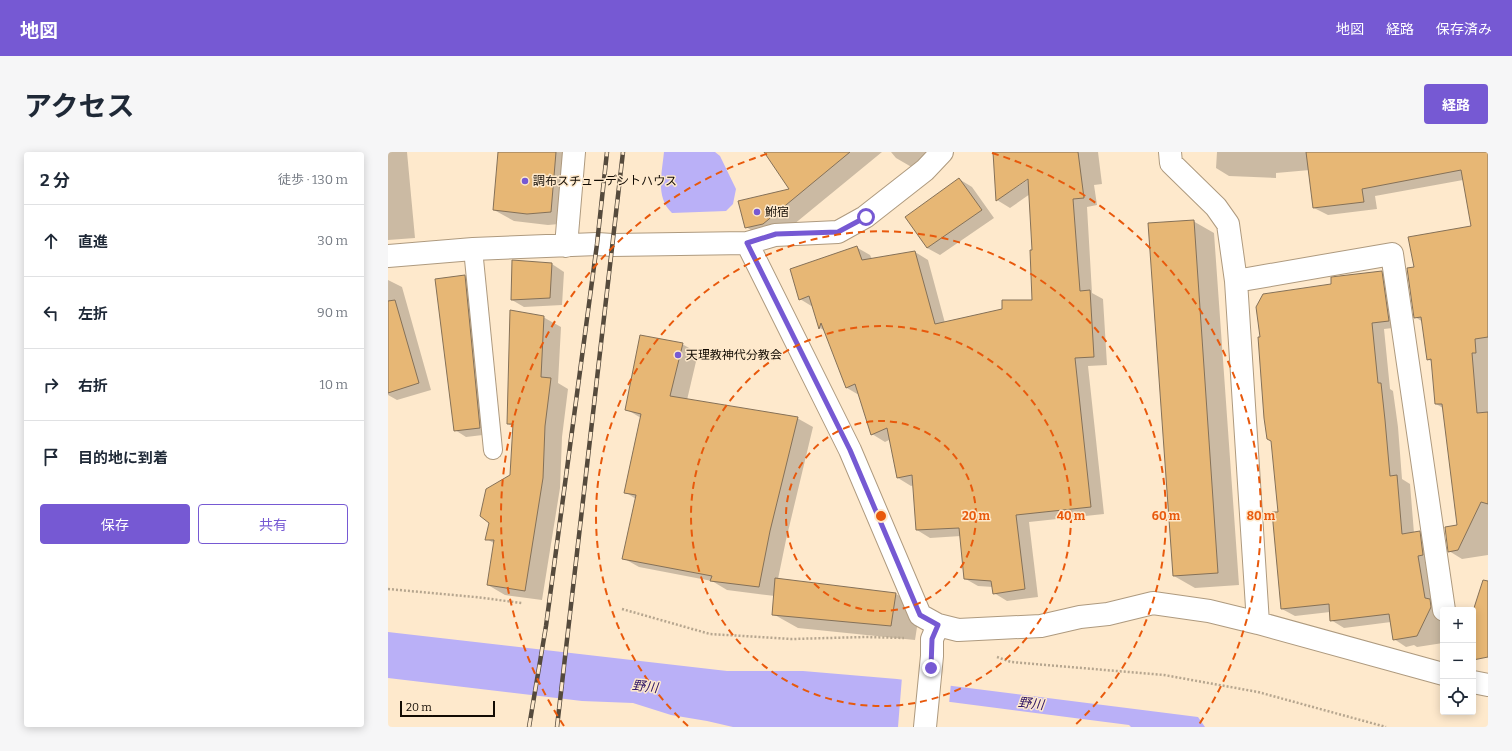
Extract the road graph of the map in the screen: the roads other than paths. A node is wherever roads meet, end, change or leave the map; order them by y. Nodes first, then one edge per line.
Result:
1 (574, 152) edge
2 (942, 152) edge
3 (1170, 152) edge
4 (747, 243) junction
5 (566, 246) junction
6 (473, 249) junction
7 (388, 256) edge
8 (1236, 281) junction
9 (493, 450) dead end
10 (1444, 607) edge
11 (1258, 623) junction
12 (935, 632) junction
13 (1440, 673) edge
14 (1476, 683) edge
15 (1488, 685) edge
16 (925, 727) edge

1 - 5 street
2 - 4 street
3 - 8 street
4 - 5 street
4 - 12 street
5 - 6 street
6 - 7 street
6 - 9 lane
8 - 10 street
8 - 11 street
11 - 12 street
11 - 13 street
12 - 16 street
14 - 15 street

